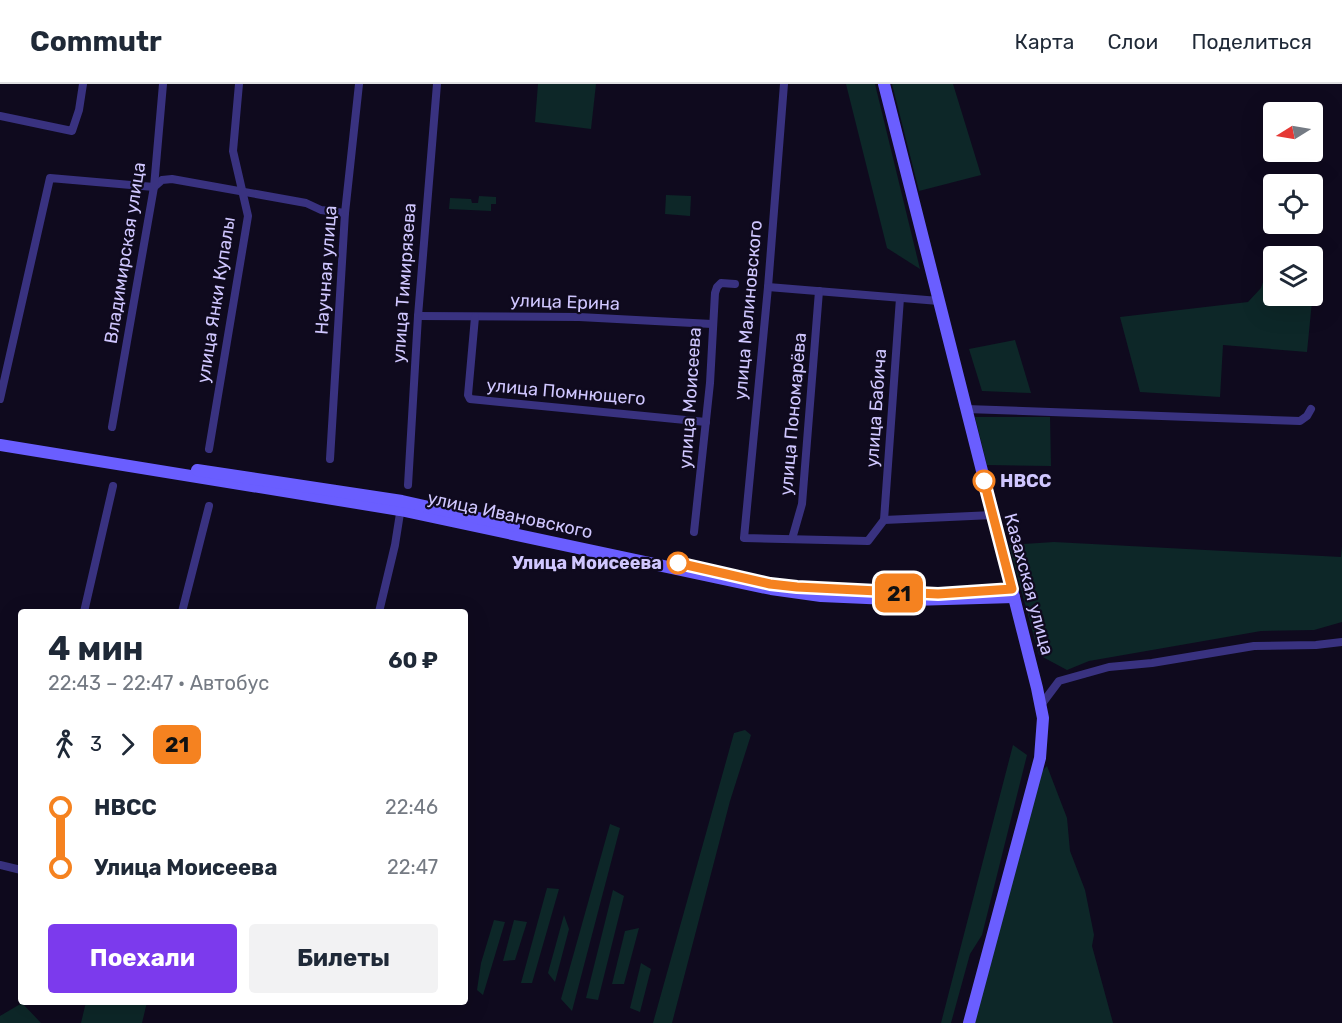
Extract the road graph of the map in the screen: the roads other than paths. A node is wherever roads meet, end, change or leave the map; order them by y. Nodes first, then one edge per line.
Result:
1 (83, 84) edge
2 (164, 84) edge
3 (239, 84) edge
4 (359, 84) edge
5 (437, 84) edge
6 (784, 84) edge
7 (884, 84) edge
8 (0, 116) edge
9 (154, 187) junction
10 (242, 191) junction
11 (345, 213) junction
12 (735, 284) dead end
13 (768, 286) junction
14 (819, 291) junction
15 (900, 298) junction
16 (939, 301) junction
17 (418, 316) junction
18 (475, 317) junction
19 (712, 324) junction
20 (0, 399) edge
21 (966, 409) junction
22 (1311, 409) dead end
23 (706, 422) junction
24 (112, 427) dead end
25 (0, 439) edge
26 (0, 445) edge
27 (209, 449) dead end
28 (330, 459) dead end
29 (408, 485) dead end
30 (113, 486) dead end
31 (209, 506) dead end
32 (401, 506) junction
33 (993, 515) junction
34 (884, 520) junction
35 (694, 532) dead end
36 (792, 539) junction
37 (1013, 593) junction
38 (85, 609) edge
39 (183, 609) edge
40 (380, 609) edge
41 (1342, 642) edge
42 (1041, 705) junction
43 (0, 865) edge
44 (18, 869) edge
45 (969, 1023) edge

1 - 8 street
2 - 9 street, Владимирская улица
3 - 10 street, улица Янки Купалы
4 - 11 street, Научная улица
5 - 17 street, улица Тимирязева
6 - 13 street, улица Малиновского
7 - 16 street, Казахская улица
9 - 10 street
9 - 20 street
9 - 24 street, Владимирская улица
10 - 11 street
10 - 27 street, улица Янки Купалы
11 - 28 street, Научная улица
12 - 19 street, улица Моисеева
13 - 14 street
13 - 36 street, улица Малиновского
14 - 15 street
14 - 36 street, улица Пономарёва
15 - 16 street
15 - 34 street, улица Бабича
16 - 21 street, Казахская улица
17 - 18 street, улица Ерина
17 - 29 street, улица Тимирязева
18 - 19 street, улица Ерина
18 - 23 street, улица Помнющего
19 - 23 street, улица Моисеева
21 - 22 street
21 - 33 street, Казахская улица
23 - 35 street, улица Моисеева
25 - 32 street, улица Ивановского
26 - 32 street, улица Ивановского
30 - 38 street
31 - 39 street
32 - 37 street, улица Ивановского
32 - 40 street
33 - 34 street
33 - 37 street, Казахская улица
34 - 36 street
37 - 42 street, Казахская улица
41 - 42 street
42 - 45 street, Казахская улица
43 - 44 street

